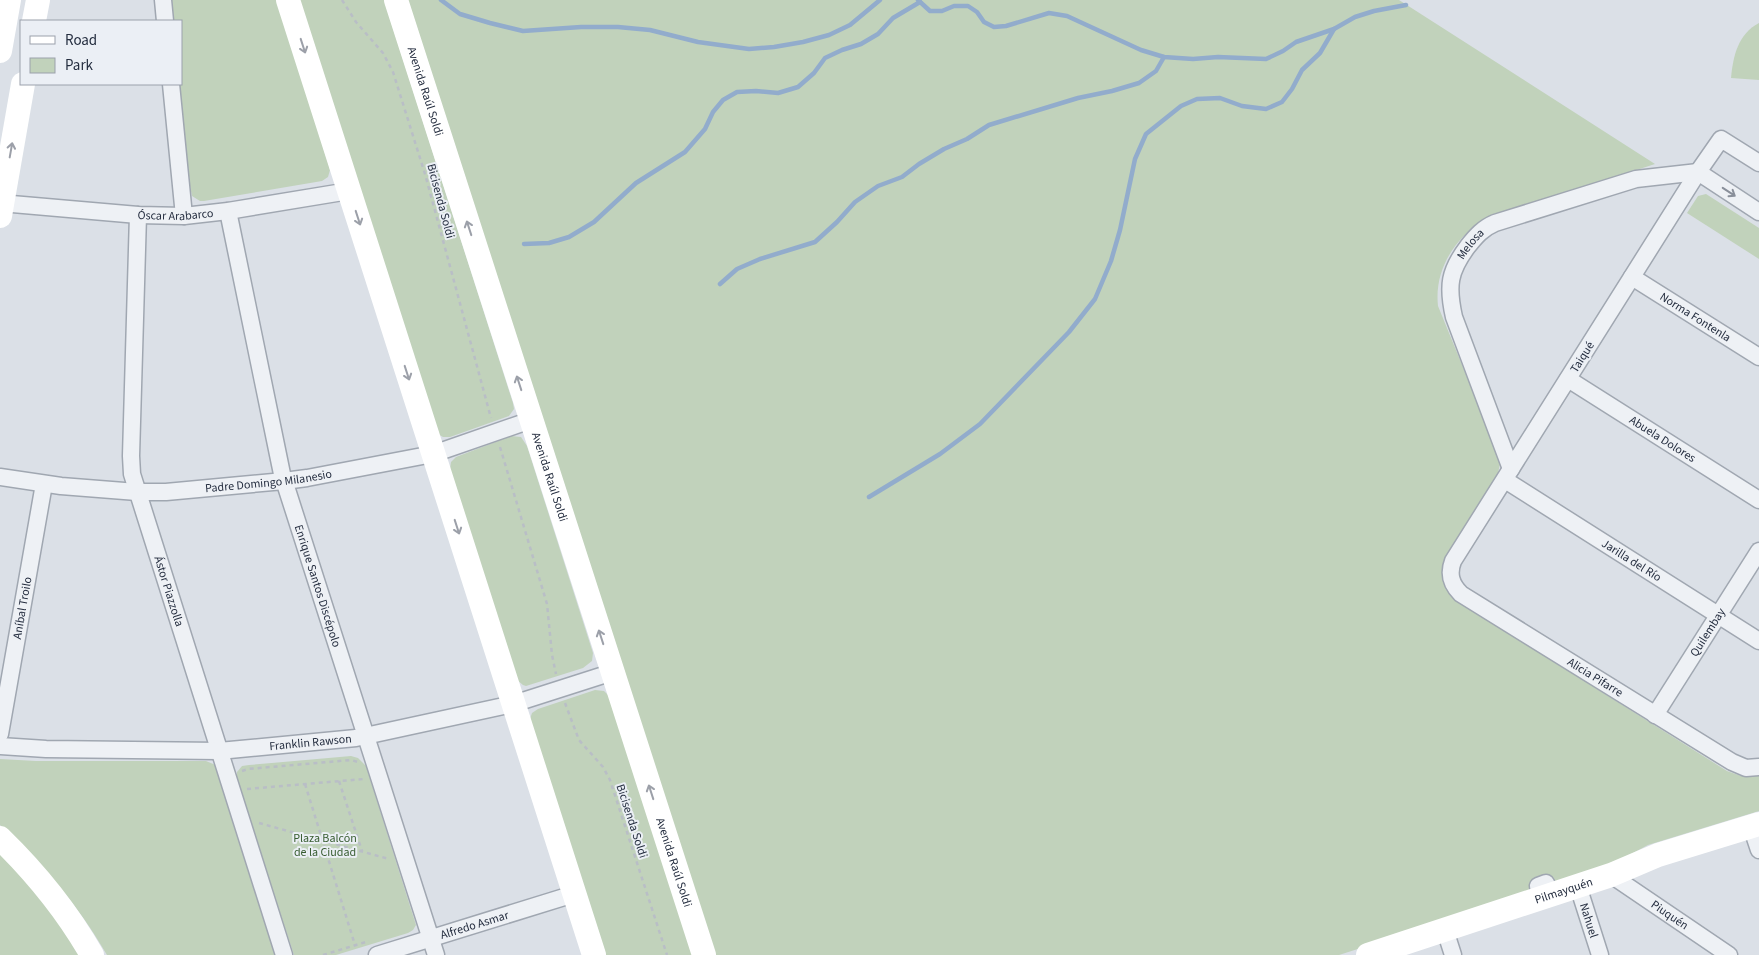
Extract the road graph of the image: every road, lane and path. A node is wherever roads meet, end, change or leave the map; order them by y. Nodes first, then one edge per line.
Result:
1 (9, 0) edge
2 (38, 0) edge
3 (163, 0) edge
4 (288, 0) edge
5 (342, 0) edge
6 (396, 0) edge
7 (34, 20) edge
8 (165, 20) edge
9 (0, 50) edge
10 (23, 85) edge
11 (171, 85) edge
12 (1759, 163) edge
13 (1698, 172) junction
14 (349, 191) junction
15 (1, 207) edge
16 (228, 211) junction
17 (1759, 212) edge
18 (138, 215) junction
19 (184, 216) junction
20 (1632, 277) junction
21 (1759, 357) edge
22 (1568, 380) junction
23 (531, 420) junction
24 (492, 422) dead end
25 (498, 442) dead end
26 (433, 454) junction
27 (1508, 475) junction
28 (0, 477) edge
29 (284, 481) junction
30 (44, 484) junction
31 (137, 492) junction
32 (1759, 500) edge
33 (1759, 551) edge
34 (1451, 579) joint
35 (1718, 616) junction
36 (1759, 641) edge
37 (613, 672) junction
38 (557, 676) dead end
39 (564, 700) dead end
40 (513, 704) junction
41 (1656, 715) junction
42 (0, 734) edge
43 (366, 737) junction
44 (0, 746) edge
45 (219, 751) junction
46 (361, 765) dead end
47 (1752, 768) edge
48 (364, 773) dead end
49 (240, 775) dead end
50 (339, 781) junction
51 (304, 784) junction
52 (243, 789) dead end
53 (254, 822) dead end
54 (1755, 825) edge
55 (0, 838) edge
56 (323, 841) junction
57 (1759, 850) edge
58 (390, 851) dead end
59 (362, 852) junction
60 (1611, 876) junction
61 (1578, 886) junction
62 (574, 894) junction
63 (1445, 930) junction
64 (430, 938) junction
65 (356, 945) junction
66 (374, 947) edge
67 (92, 955) edge
68 (284, 955) edge
69 (322, 955) edge
70 (436, 955) edge
71 (594, 955) edge
72 (667, 955) edge
73 (704, 955) edge
74 (1368, 955) edge
75 (1453, 955) edge
76 (1600, 955) edge
77 (1729, 955) edge

1 - 9 main road
2 - 7 main road
3 - 8 street
4 -> 14 main road
5 - 24 path, Bicisenda Soldi
23 -> 6 main road, Avenida Raúl Soldi
15 -> 10 main road
11 - 19 street
12 - 13 street, Taiqué
13 -> 17 street
13 - 20 street, Taiqué
13 - 27 street, Melosa
14 - 16 street, Óscar Arabarco
14 -> 26 main road
15 - 18 street, Óscar Arabarco
16 - 19 street, Óscar Arabarco
16 - 29 street, Enrique Santos Discépolo
18 - 19 street, Óscar Arabarco
18 - 31 street, Ástor Piazzolla
20 - 21 street, Norma Fontenla
20 - 22 street, Taiqué
22 - 27 street, Taiqué
22 - 32 street, Abuela Dolores
23 - 26 street, Padre Domingo Milanesio
37 -> 23 main road, Avenida Raúl Soldi
25 - 38 path
26 - 29 street, Padre Domingo Milanesio
26 -> 40 main road
27 - 34 street, Taiqué
27 - 35 street, Jarilla del Río
28 - 30 street, Padre Domingo Milanesio
29 - 31 street, Padre Domingo Milanesio
29 - 43 street, Enrique Santos Discépolo
30 - 31 street, Padre Domingo Milanesio
30 - 42 street, Aníbal Troilo
31 - 45 street, Ástor Piazzolla
33 - 35 street, Quilembay
34 - 41 street, Alicia Pifarre
35 - 36 street, Jarilla del Río
35 - 41 street, Quilembay
37 - 40 street, Franklin Rawson
73 -> 37 main road, Avenida Raúl Soldi
39 - 72 path, Bicisenda Soldi
40 - 43 street, Franklin Rawson
40 - 62 main road
41 - 47 street, Alicia Pifarre
43 - 45 street, Franklin Rawson
43 - 64 street, Enrique Santos Discépolo
44 - 45 street, Franklin Rawson
45 - 68 street, Ástor Piazzolla
46 - 49 path
48 - 50 path
50 - 51 path
50 - 59 path
51 - 52 path
51 - 56 path
53 - 56 path
54 - 57 street
54 - 60 main road, Pilmayquén
55 - 67 main road
56 - 59 path
56 - 65 path
58 - 59 path
60 - 61 main road, Pilmayquén
60 - 77 street, Piuquén
61 - 63 main road, Pilmayquén
61 - 76 street, Nahuel
62 - 64 street, Alfredo Asmar
62 - 71 main road
63 - 74 main road, Pilmayquén
63 - 75 street
64 - 66 street, Alfredo Asmar
64 - 70 street, Enrique Santos Discépolo
65 - 66 path
65 - 69 path

